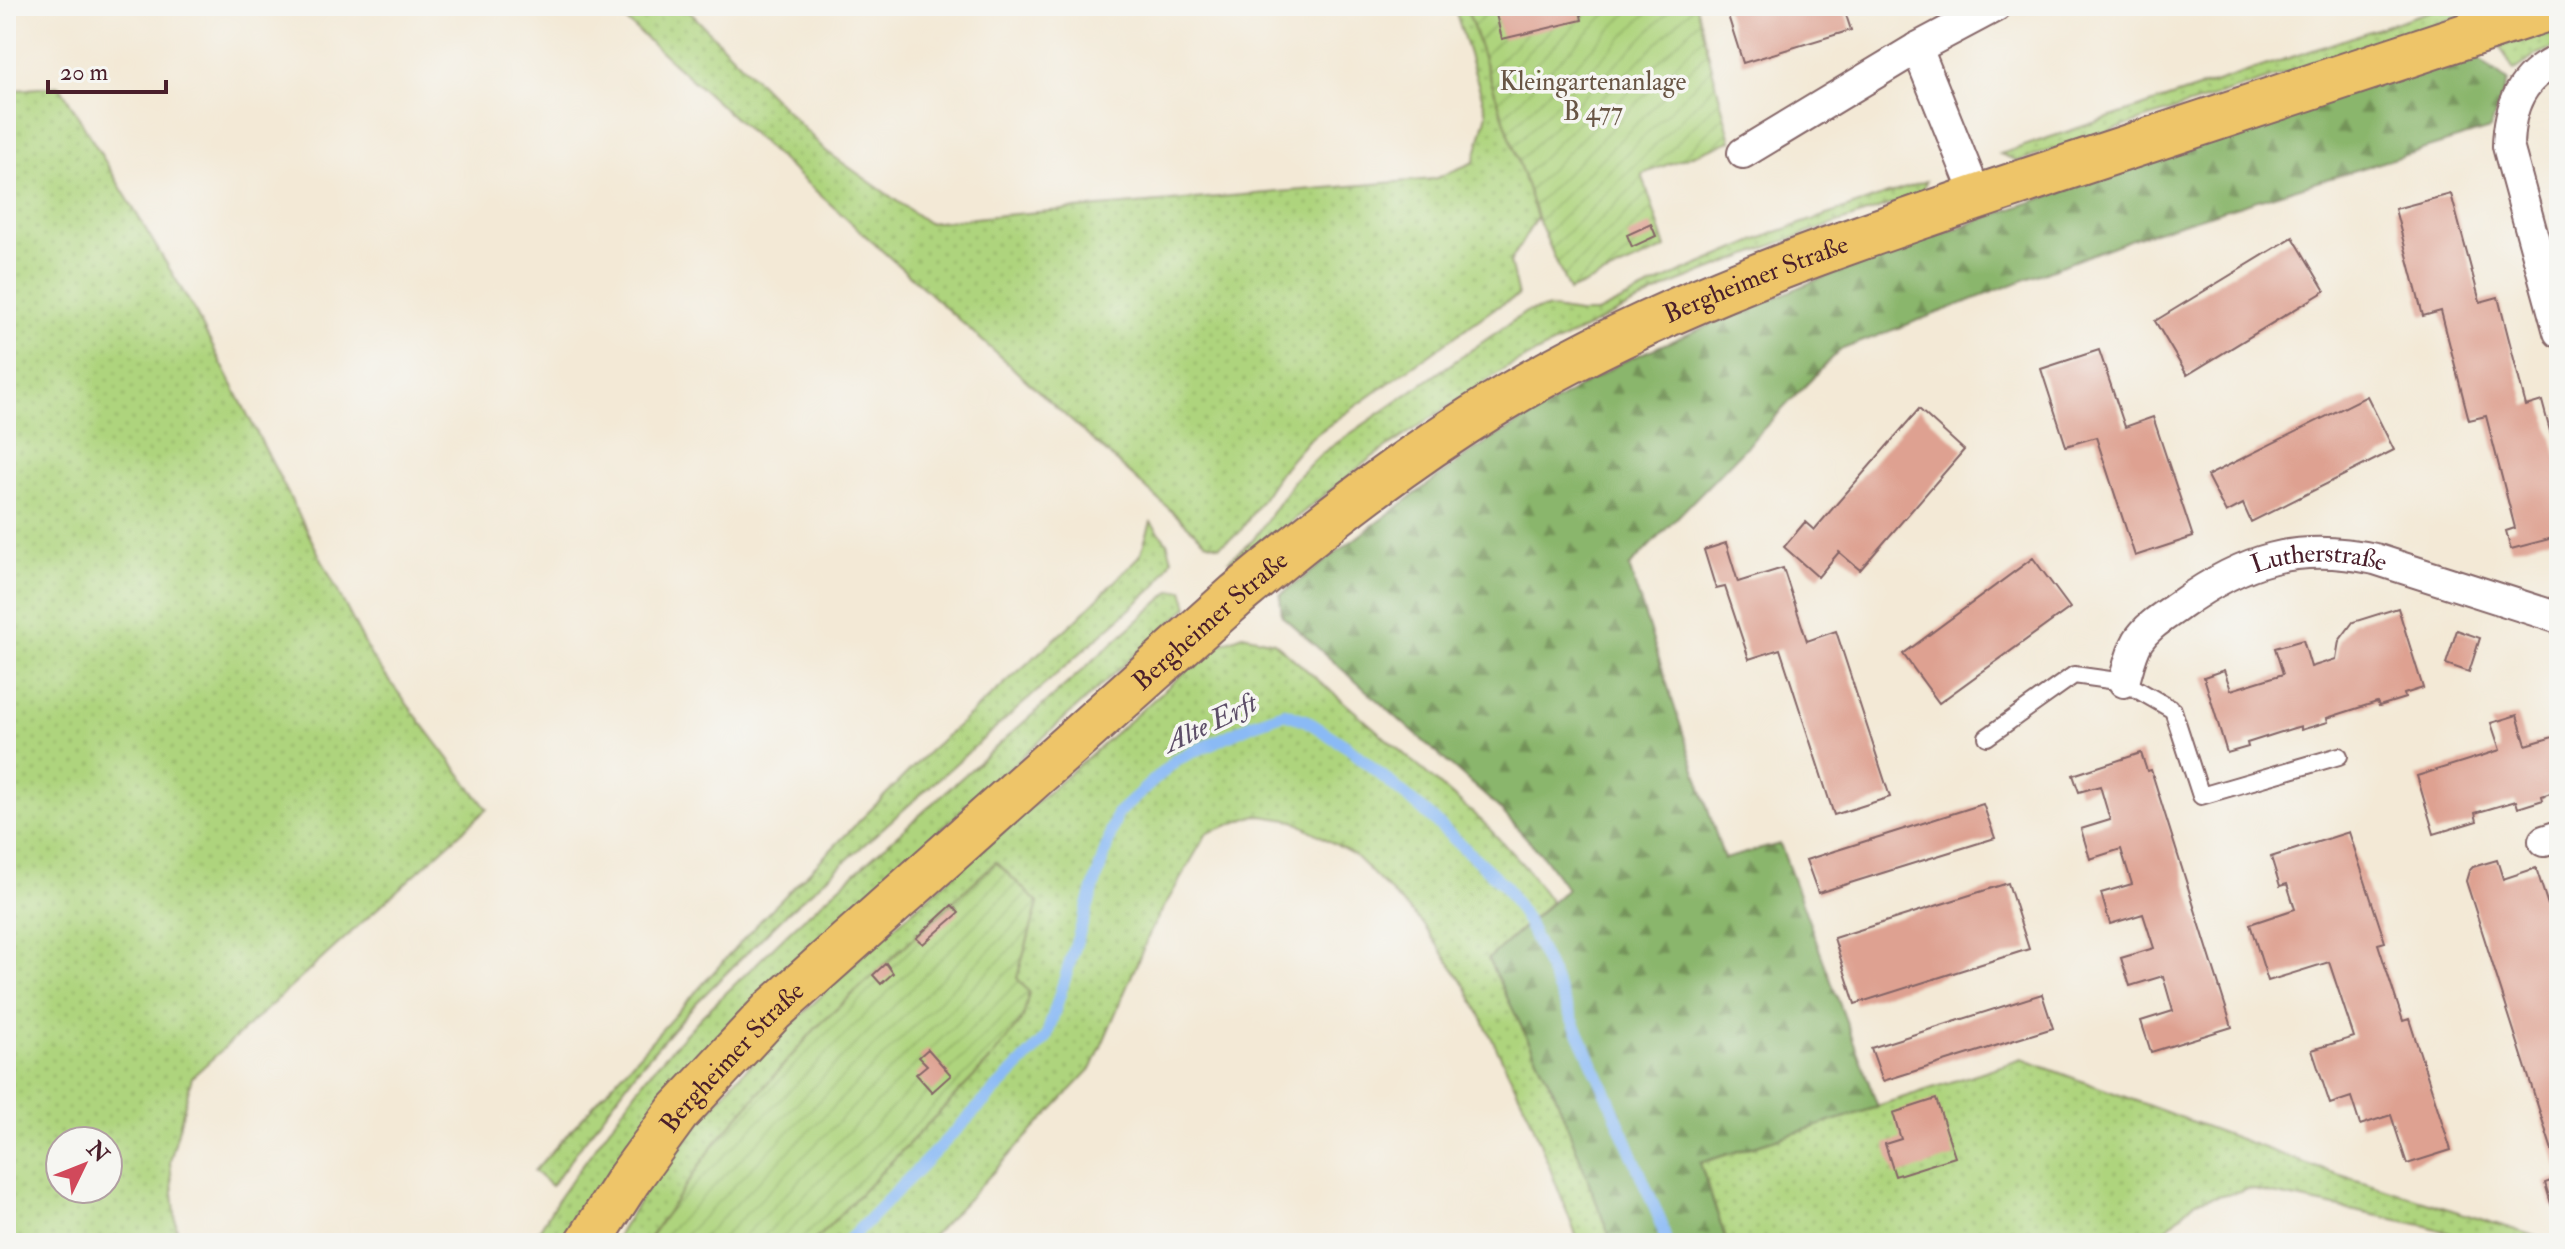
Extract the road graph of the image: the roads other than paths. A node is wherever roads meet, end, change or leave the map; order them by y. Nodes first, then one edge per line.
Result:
1 (1996, 6) edge
2 (2556, 6) edge
3 (1917, 48) junction
4 (2559, 60) edge
5 (1743, 153) dead end
6 (1977, 197) junction
7 (2559, 332) edge
8 (2559, 618) edge
9 (2124, 682) junction
10 (1987, 737) dead end
11 (2339, 756) dead end
12 (588, 1243) edge

1 - 3 street
2 - 6 main road, Bergheimer Straße
3 - 5 street
3 - 6 street
4 - 7 street
6 - 12 main road, Bergheimer Straße
8 - 9 street, Lutherstraße
9 - 10 lane
9 - 11 lane

